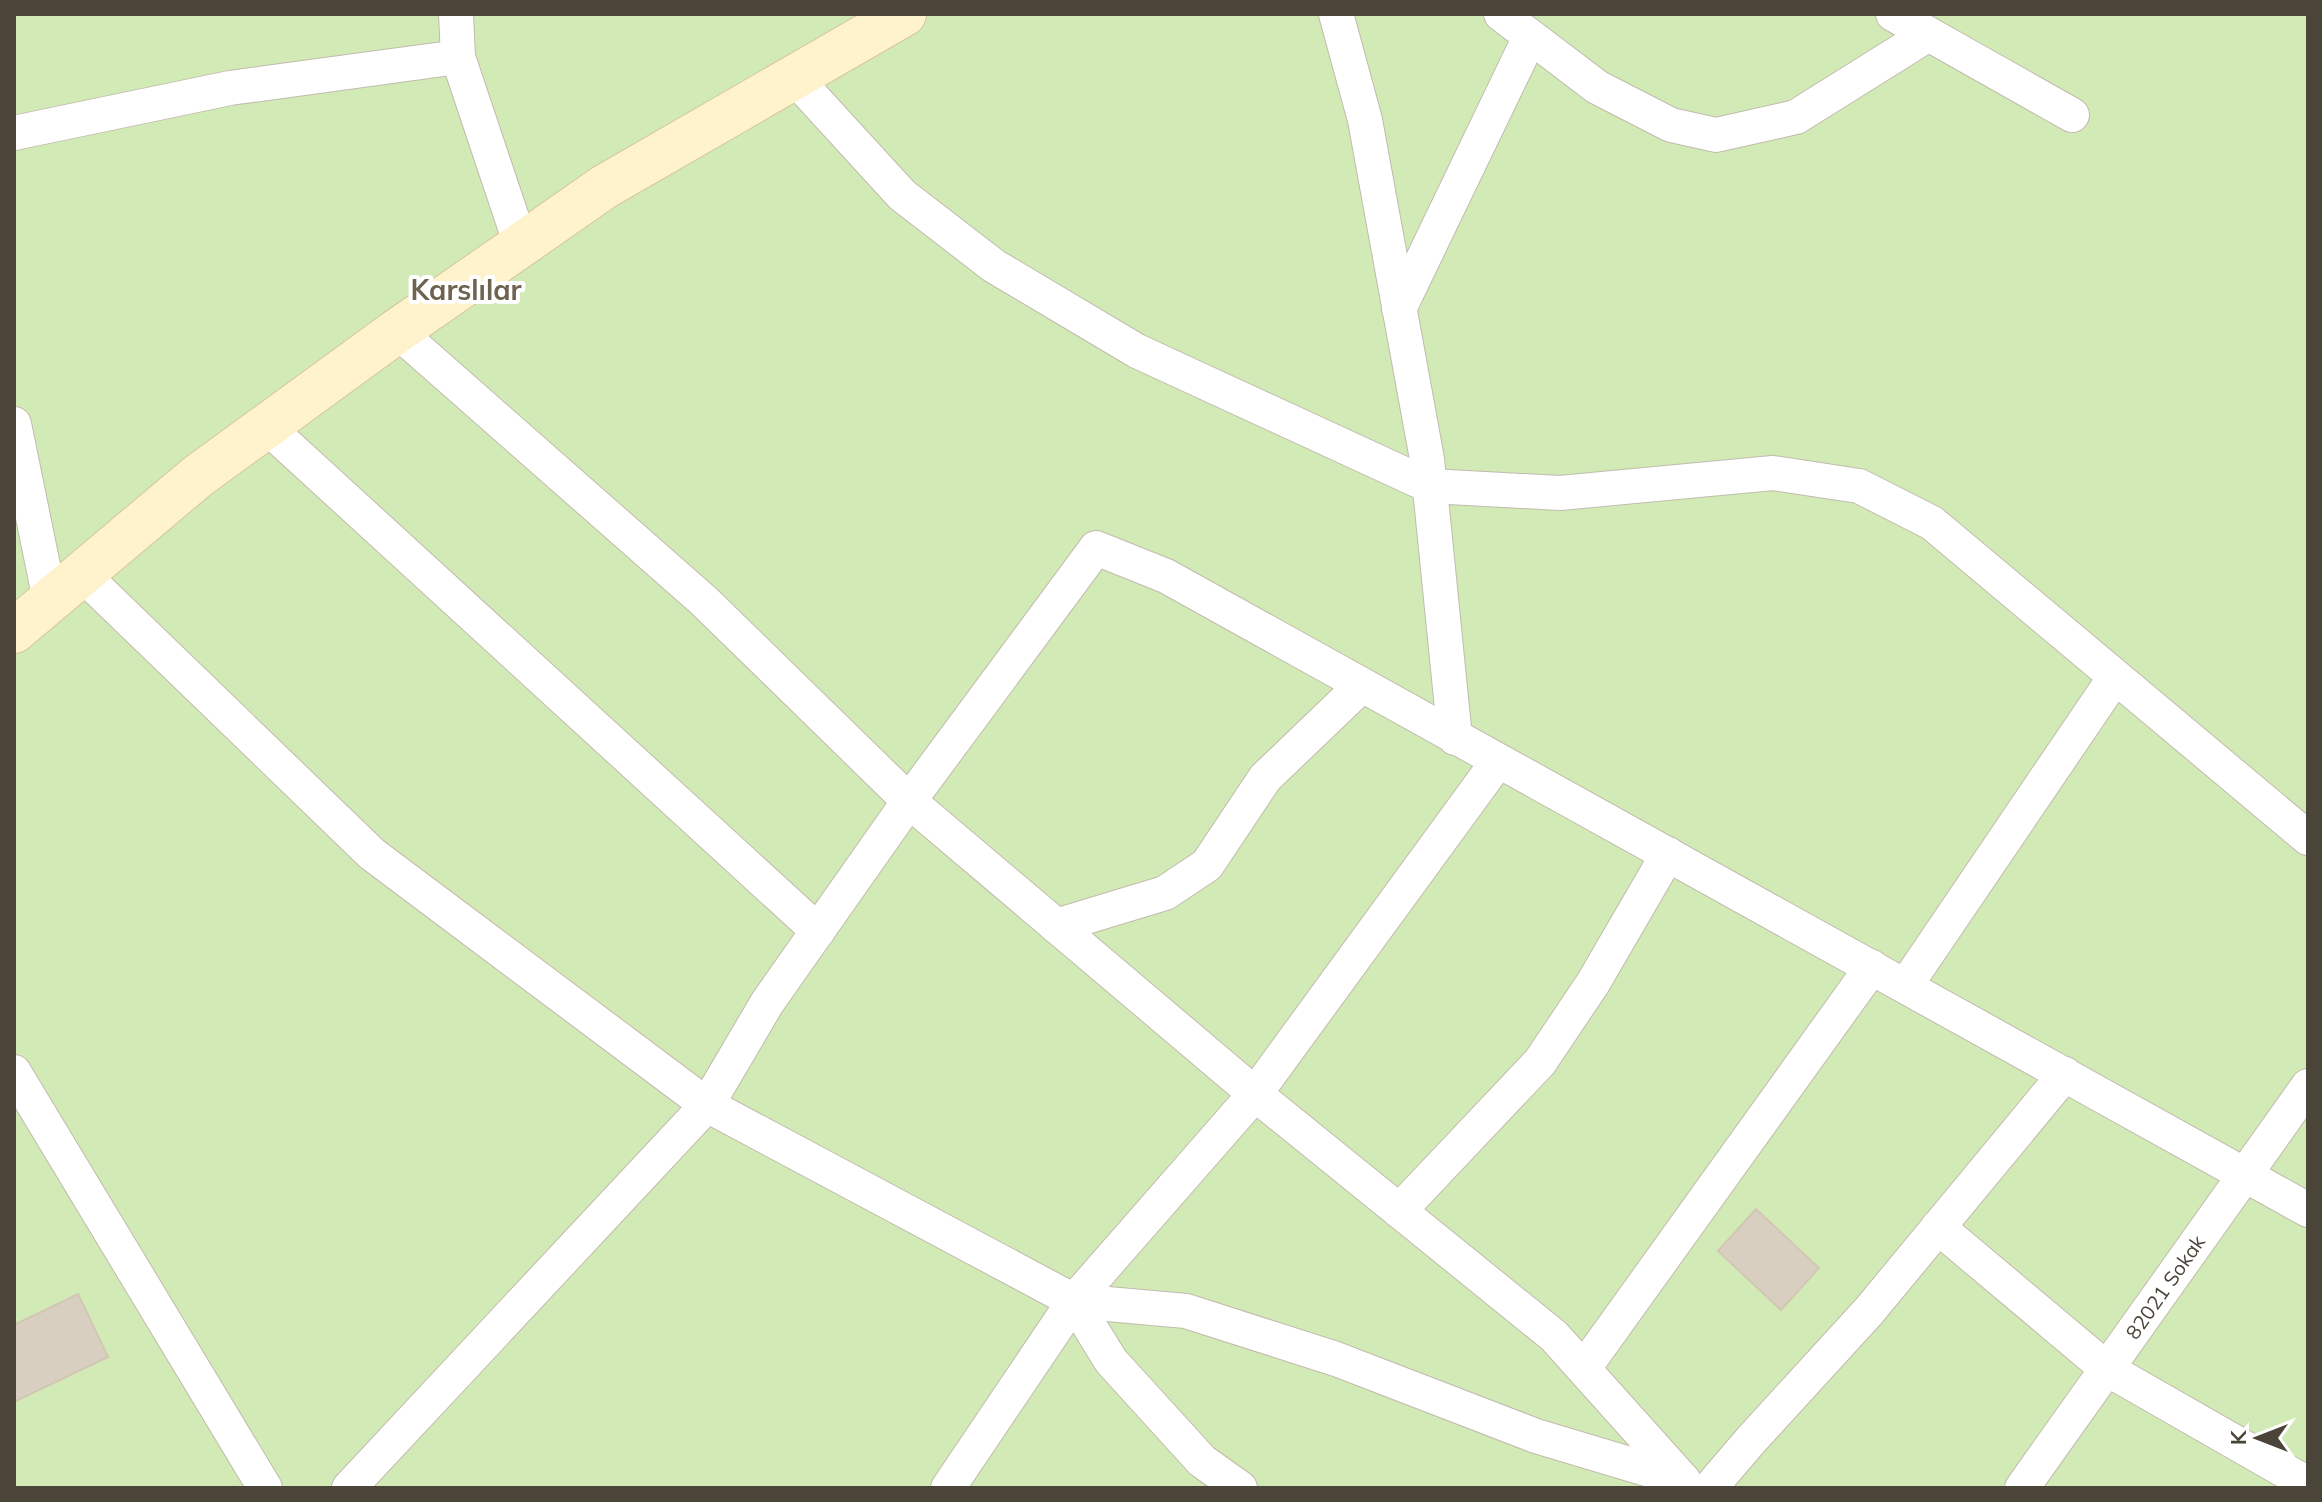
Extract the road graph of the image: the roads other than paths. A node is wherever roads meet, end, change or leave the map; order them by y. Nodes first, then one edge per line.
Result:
1 (456, 14) edge
2 (904, 14) edge
3 (1336, 14) edge
4 (1501, 14) edge
5 (1893, 14) edge
6 (1927, 35) junction
7 (1530, 37) junction
8 (458, 57) junction
9 (794, 77) junction
10 (2072, 115) dead end
11 (14, 133) edge
12 (521, 245) junction
13 (1399, 309) junction
14 (397, 331) junction
15 (14, 424) edge
16 (266, 426) junction
17 (1430, 486) junction
18 (66, 587) junction
19 (14, 631) edge
20 (2115, 677) junction
21 (1361, 686) junction
22 (1455, 738) junction
23 (1498, 761) junction
24 (909, 801) junction
25 (2308, 838) edge
26 (1668, 854) junction
27 (1056, 926) junction
28 (818, 931) junction
29 (1872, 967) junction
30 (1906, 985) junction
31 (2065, 1074) junction
32 (16, 1081) edge
33 (2308, 1086) edge
34 (1255, 1094) junction
35 (707, 1105) junction
36 (2246, 1174) junction
37 (2308, 1210) edge
38 (1399, 1211) junction
39 (1938, 1227) junction
40 (1074, 1301) junction
41 (1584, 1368) junction
42 (2107, 1369) junction
43 (2298, 1483) edge
44 (1695, 1485) edge
45 (265, 1488) edge
46 (349, 1488) edge
47 (948, 1488) edge
48 (1240, 1488) edge
49 (2022, 1488) edge

1 - 8 street
2 - 9 main road
3 - 13 street
4 - 7 street
5 - 6 street
6 - 7 street
6 - 10 street
7 - 13 street
8 - 11 street
8 - 12 street
9 - 12 main road
9 - 17 street
12 - 14 main road
13 - 17 street
14 - 16 main road
14 - 24 street
15 - 18 street
16 - 18 main road
16 - 28 street
17 - 20 street
17 - 22 street
18 - 19 main road
18 - 35 street
20 - 25 street
20 - 30 street
21 - 22 street
21 - 24 street
21 - 27 street
22 - 23 street
23 - 26 street
23 - 34 street
24 - 27 street
24 - 28 street
26 - 29 street
26 - 38 street
27 - 34 street
28 - 35 street
29 - 30 street
29 - 41 street
30 - 31 street
31 - 36 street
31 - 39 street
32 - 45 street
33 - 36 street, 82021 Sokak
34 - 38 street
34 - 40 street
35 - 40 street
35 - 46 street
36 - 37 street
36 - 42 street, 82021 Sokak
38 - 41 street
39 - 42 street
39 - 44 street
40 - 44 street
40 - 47 street
40 - 48 street
41 - 44 street
42 - 43 street
42 - 49 street, 82021 Sokak

